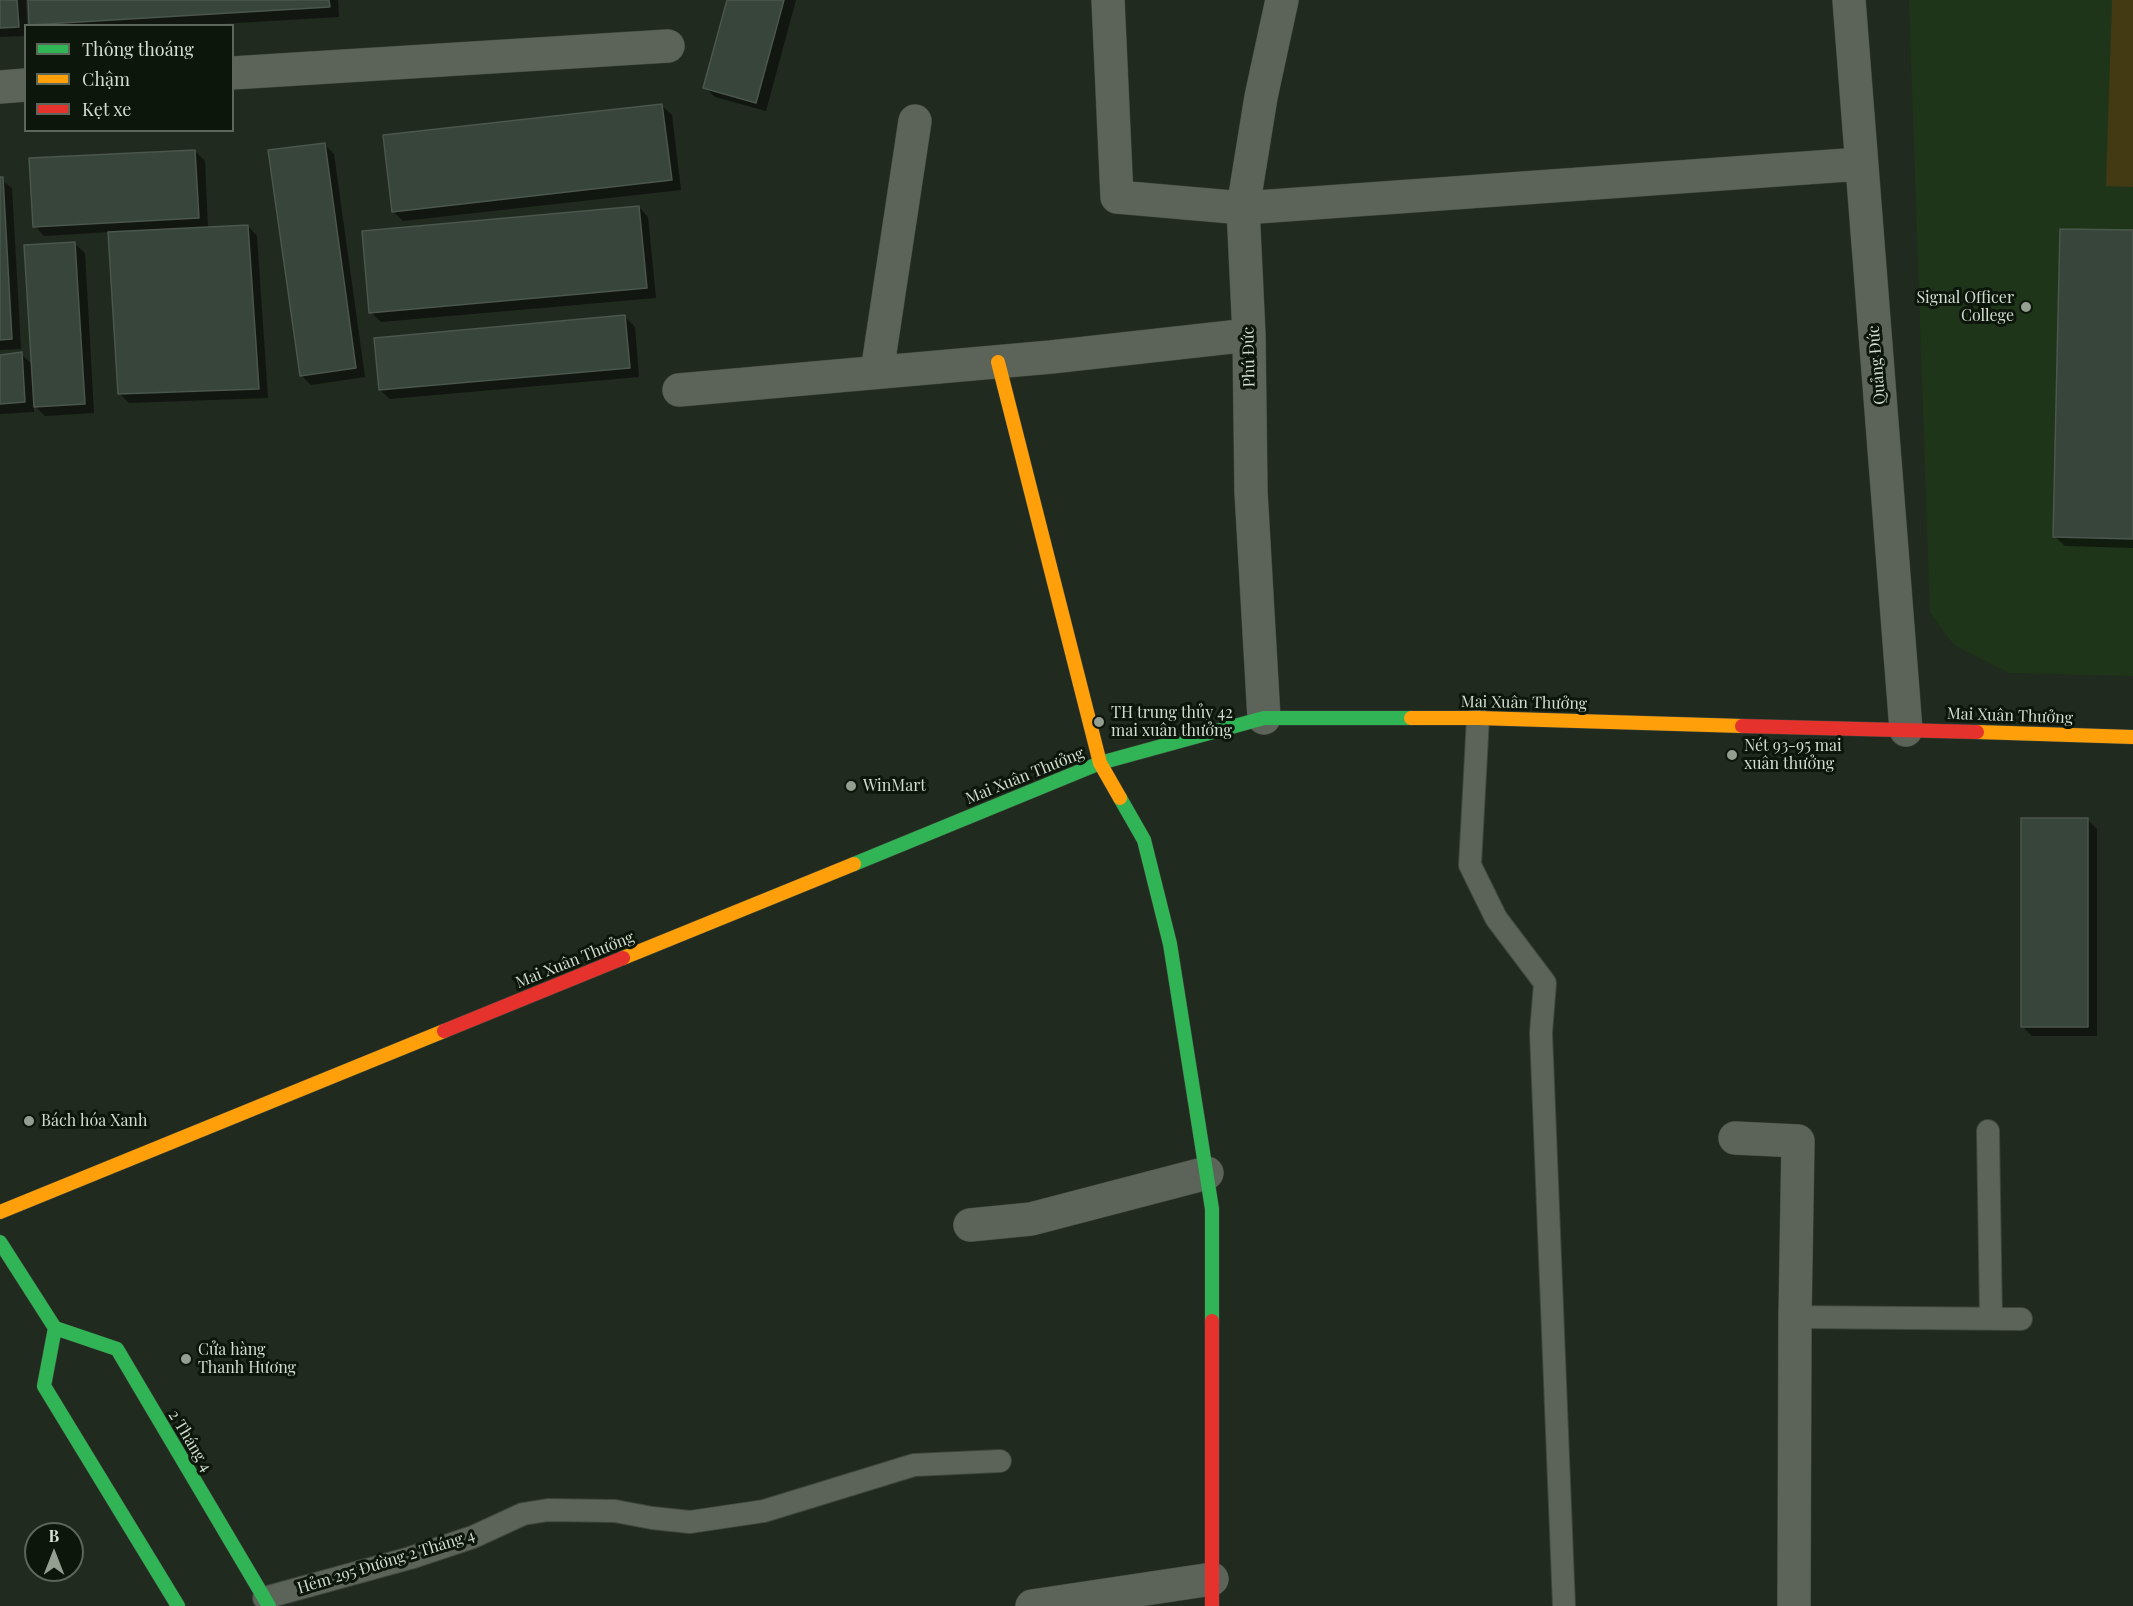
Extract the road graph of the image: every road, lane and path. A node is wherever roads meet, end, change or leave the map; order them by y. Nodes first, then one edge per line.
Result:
1 (1108, 0) edge
2 (1282, 0) edge
3 (1849, 0) edge
4 (668, 46) dead end
5 (234, 73) edge
6 (24, 85) edge
7 (0, 87) edge
8 (915, 121) dead end
9 (1861, 164) junction
10 (1243, 208) junction
11 (1249, 335) junction
12 (998, 362) junction
13 (877, 372) junction
14 (680, 390) dead end
15 (1264, 718) junction
16 (1478, 718) junction
17 (1906, 730) junction
18 (2133, 737) edge
19 (1100, 763) junction
20 (1988, 1131) dead end
21 (1735, 1138) dead end
22 (1207, 1173) junction
23 (0, 1212) edge
24 (970, 1225) dead end
25 (0, 1242) edge
26 (1795, 1317) junction
27 (1991, 1318) junction
28 (2021, 1318) dead end
29 (55, 1328) junction
30 (1000, 1461) dead end
31 (1212, 1593) edge
32 (267, 1602) edge
33 (178, 1606) edge
34 (1032, 1606) edge
35 (1564, 1606) edge
36 (1794, 1606) edge

1 - 10 street
2 - 10 street, Phú Đức
3 - 9 street, Quảng Đức
4 - 5 street
6 - 7 street
8 - 13 street
9 - 10 street
9 - 17 street, Quảng Đức
10 - 11 street, Phú Đức
11 - 12 street
11 - 15 street, Phú Đức
12 - 13 street
12 - 19 main road
13 - 14 street
15 - 16 main road, Mai Xuân Thưởng
15 - 19 main road, Mai Xuân Thưởng
16 - 17 main road, Mai Xuân Thưởng
16 - 35 lane
17 - 18 main road, Mai Xuân Thưởng
19 - 22 main road
19 - 23 main road, Mai Xuân Thưởng
20 - 27 lane
21 - 26 street
22 - 24 street
22 - 31 main road
25 - 29 main road
26 - 27 lane
26 - 36 street
27 - 28 lane
29 - 32 main road, 2 Tháng 4
29 - 33 main road
30 - 32 lane, Hẻm 295 Đường 2 Tháng 4
31 - 34 street

